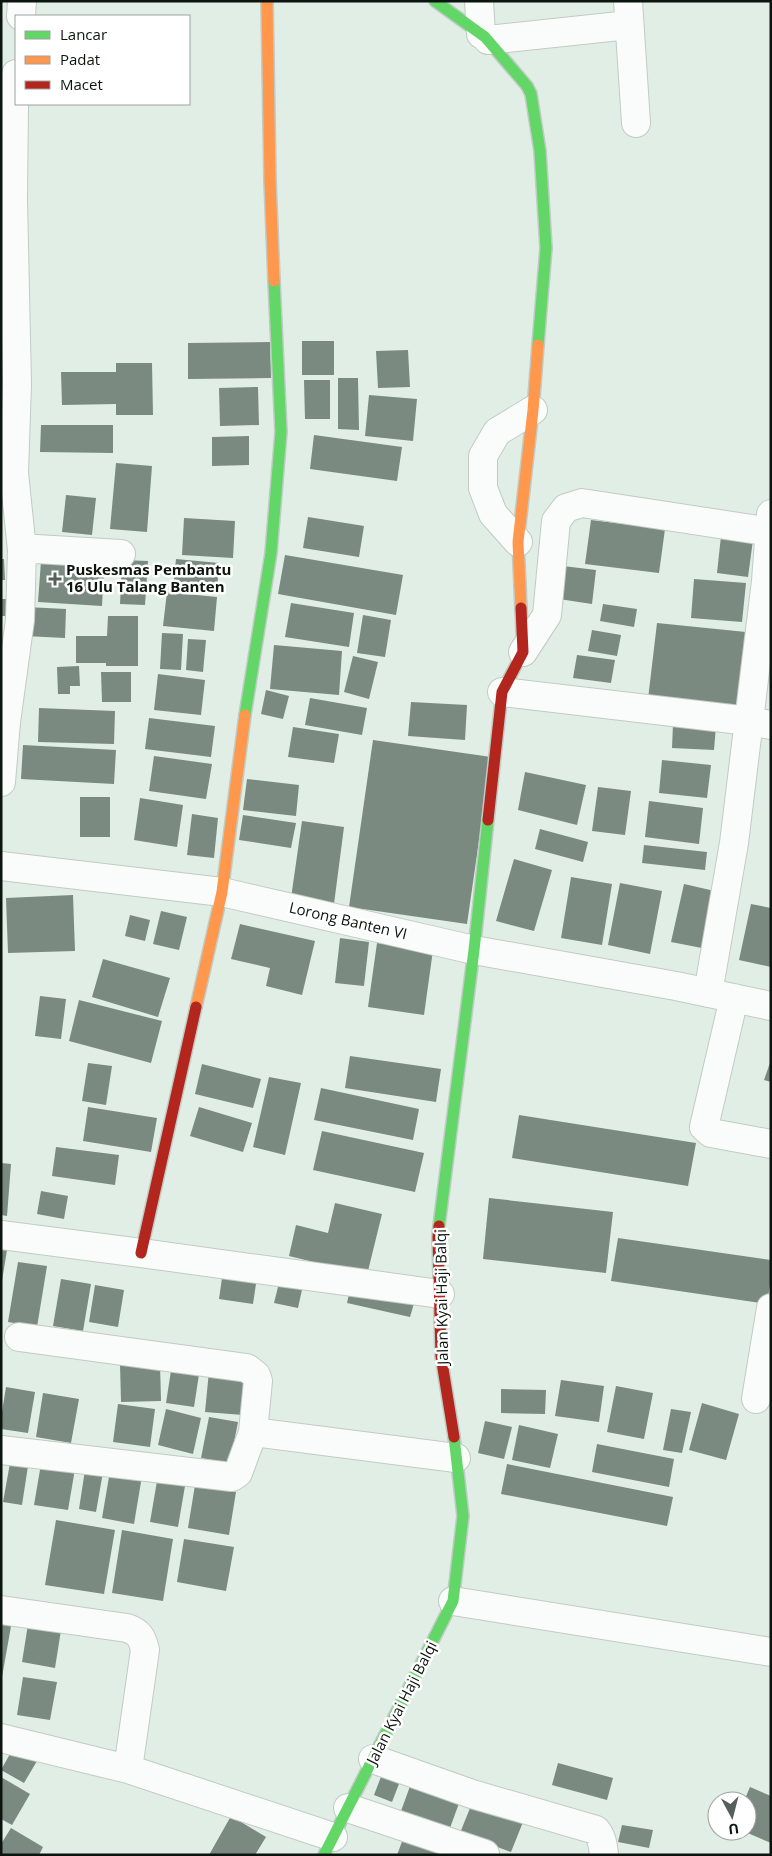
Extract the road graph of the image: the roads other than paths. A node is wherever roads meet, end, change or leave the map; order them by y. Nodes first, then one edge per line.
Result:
1 (22, 1) edge
2 (267, 1) edge
3 (435, 1) edge
4 (479, 1) edge
5 (628, 13) edge
6 (21, 15) edge
7 (484, 37) junction
8 (15, 90) edge
9 (636, 123) dead end
10 (7, 200) edge
11 (533, 410) junction
12 (8, 456) edge
13 (770, 526) edge
14 (14, 538) edge
15 (518, 542) junction
16 (121, 554) dead end
17 (11, 620) edge
18 (523, 652) junction
19 (502, 692) junction
20 (760, 723) edge
21 (2, 774) edge
22 (1, 782) edge
23 (1, 866) edge
24 (222, 892) junction
25 (474, 950) junction
26 (721, 995) junction
27 (771, 1006) edge
28 (771, 1144) edge
29 (1, 1235) edge
30 (141, 1253) junction
31 (440, 1294) junction
32 (771, 1308) edge
33 (19, 1337) dead end
34 (756, 1399) dead end
35 (253, 1432) junction
36 (1, 1450) edge
37 (456, 1458) junction
38 (452, 1601) junction
39 (1, 1610) edge
40 (771, 1652) edge
41 (1, 1738) edge
42 (373, 1759) junction
43 (128, 1769) junction
44 (348, 1808) junction
45 (328, 1846) edge
46 (486, 1854) edge
47 (604, 1855) edge

1 - 6 street
2 - 24 street
3 - 7 street
4 - 7 street
5 - 7 street
5 - 9 street
7 - 11 street
8 - 10 street
10 - 12 street
11 - 15 street
11 - 15 street
12 - 14 street
13 - 18 street
13 - 20 street
14 - 16 street
14 - 17 street
15 - 18 street
17 - 21 street
18 - 19 street
19 - 20 street
19 - 25 street, Jalan Kyai Haji Balqi
20 - 26 street
21 - 22 street
23 - 24 street, Lorong Banten VI
24 - 25 street, Lorong Banten VI
24 - 30 street
25 - 26 street
25 - 31 street, Jalan Kyai Haji Balqi
26 - 27 street
26 - 28 street
29 - 30 street
30 - 31 street
31 - 37 street, Jalan Kyai Haji Balqi
32 - 34 street
33 - 35 street
35 - 36 street
35 - 37 street
37 - 38 street, Jalan Kyai Haji Balqi
38 - 40 street
38 - 42 street, Jalan Kyai Haji Balqi
39 - 43 street
41 - 43 street
42 - 44 street, Jalan Kyai Haji Balqi
42 - 47 street
43 - 45 street
44 - 45 street, Jalan Kyai Haji Balqi
44 - 46 street

